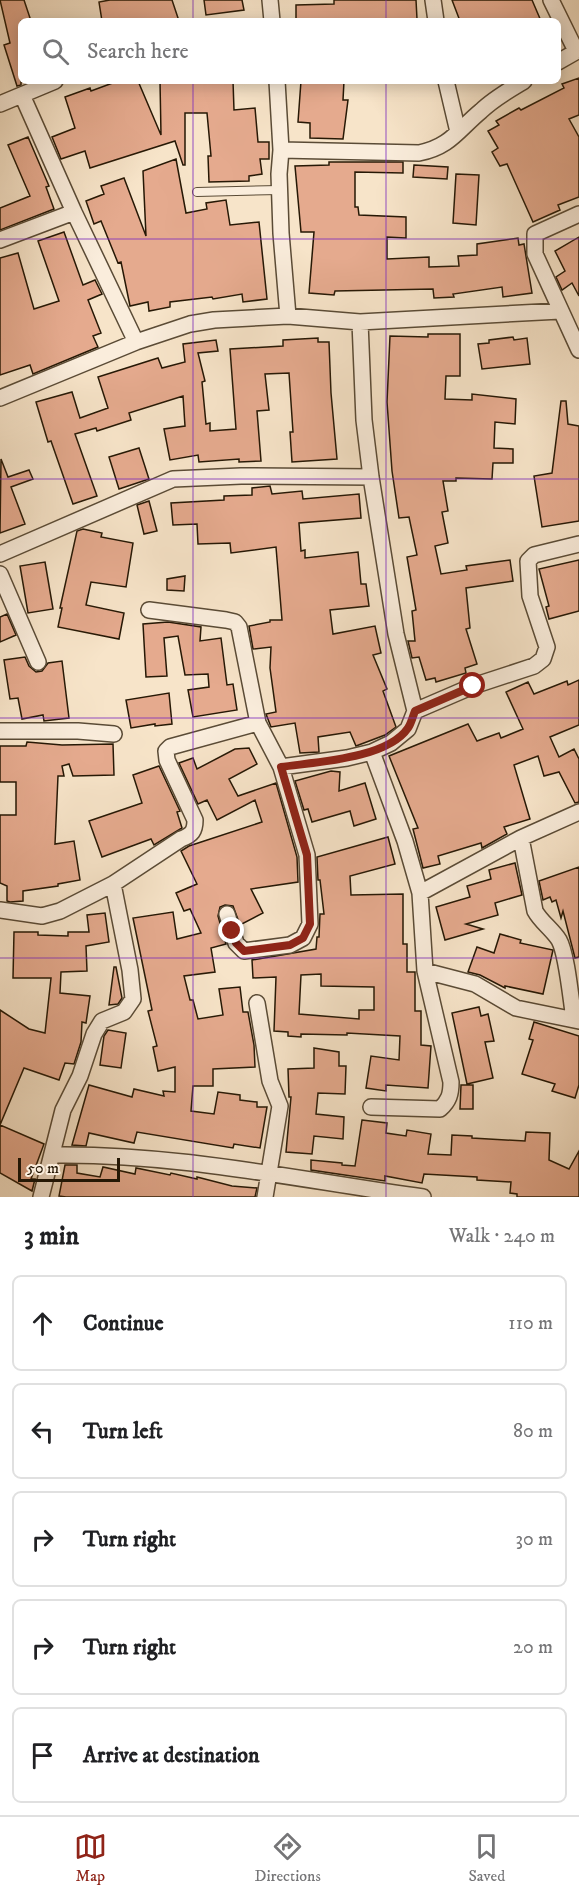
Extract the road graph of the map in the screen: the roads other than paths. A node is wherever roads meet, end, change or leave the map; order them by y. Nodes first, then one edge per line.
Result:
1 (270, 0) edge
2 (433, 0) edge
3 (551, 0) edge
4 (272, 18) edge
5 (436, 18) edge
6 (561, 18) edge
7 (561, 19) edge
8 (578, 50) edge
9 (561, 60) edge
10 (48, 84) edge
11 (277, 84) edge
12 (447, 84) edge
13 (520, 84) edge
14 (22, 95) junction
15 (0, 104) edge
16 (458, 132) junction
17 (280, 150) junction
18 (279, 190) junction
19 (197, 192) dead end
20 (74, 212) junction
21 (579, 213) edge
22 (0, 240) edge
23 (561, 311) junction
24 (288, 316) junction
25 (360, 322) junction
26 (136, 342) junction
27 (579, 350) edge
28 (0, 398) edge
29 (371, 477) junction
30 (579, 544) edge
31 (0, 554) edge
32 (0, 574) edge
33 (148, 610) dead end
34 (38, 662) dead end
35 (415, 711) junction
36 (258, 723) junction
37 (0, 731) edge
38 (114, 734) dead end
39 (372, 752) junction
40 (281, 767) junction
41 (579, 812) edge
42 (521, 838) junction
43 (113, 884) junction
44 (420, 893) junction
45 (1, 913) edge
46 (227, 914) dead end
47 (425, 971) junction
48 (257, 1003) dead end
49 (577, 1020) edge
50 (371, 1107) dead end
51 (52, 1155) junction
52 (268, 1174) junction
53 (41, 1197) edge
54 (265, 1197) edge
55 (423, 1197) edge

1 - 4 street
2 - 5 street
3 - 6 street
7 - 8 street
8 - 9 street
10 - 14 street
11 - 17 street
12 - 16 street
13 - 16 street
14 - 15 street
14 - 20 street
16 - 17 street
17 - 18 street
18 - 19 lane
18 - 24 street
20 - 22 street
20 - 26 street
21 - 23 street
23 - 25 street
23 - 27 street
24 - 25 street
24 - 26 street
25 - 29 street
26 - 28 street
29 - 31 street
29 - 35 street
30 - 35 street
32 - 34 street
33 - 36 street
35 - 39 street
36 - 40 street
36 - 43 street
37 - 38 street
39 - 40 street
39 - 44 street
40 - 46 street
41 - 42 street
42 - 44 street
42 - 49 street
43 - 45 street
43 - 51 street
44 - 47 street
47 - 49 street
47 - 50 street
48 - 52 street
51 - 52 street
51 - 53 street
52 - 54 street
52 - 55 street

